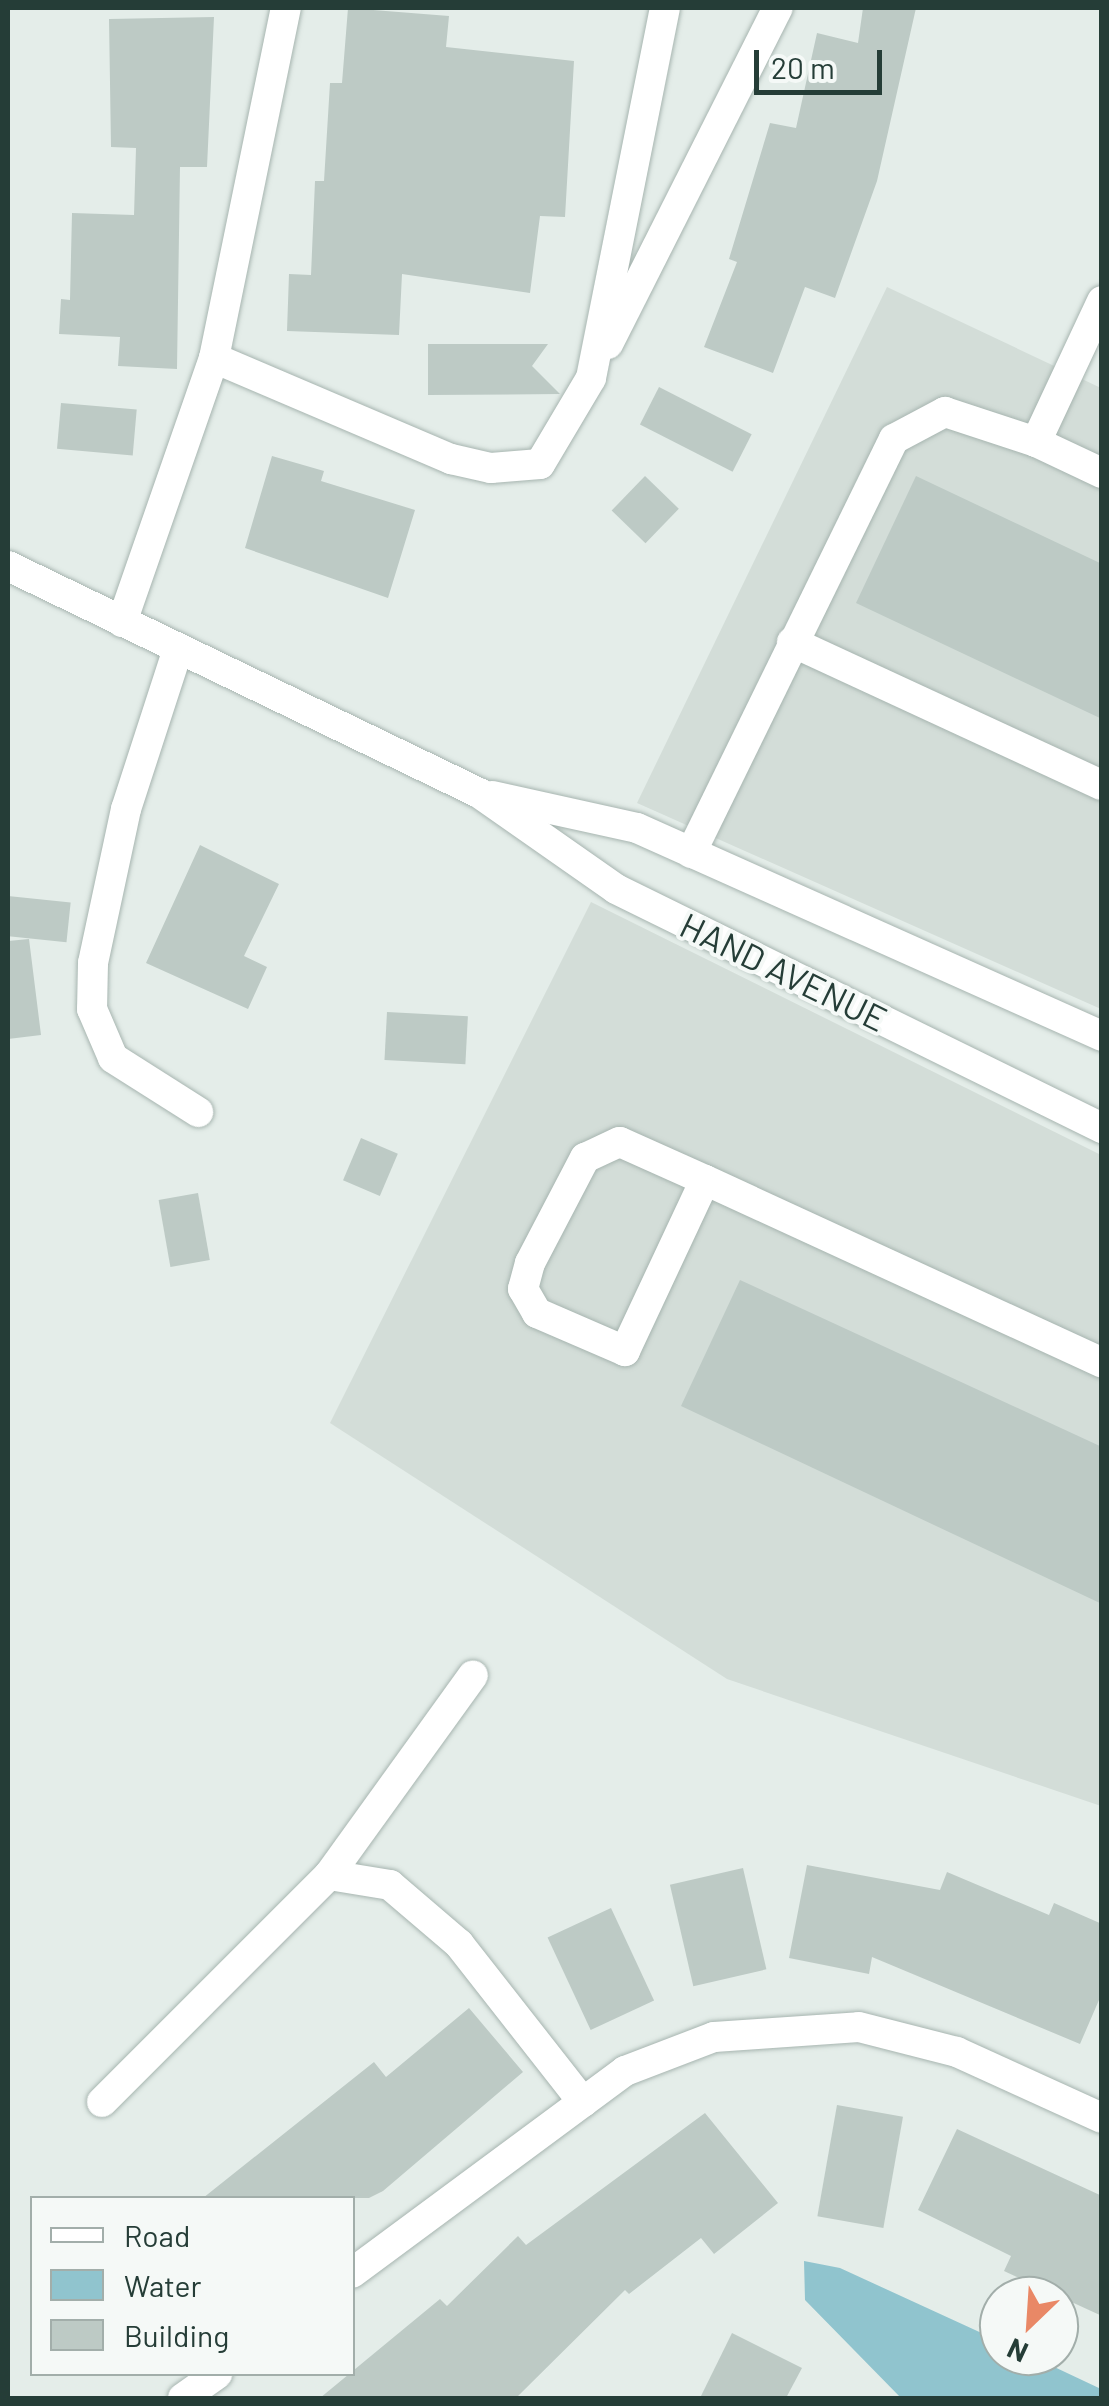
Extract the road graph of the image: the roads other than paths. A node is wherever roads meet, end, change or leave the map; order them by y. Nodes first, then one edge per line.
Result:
1 (286, 8) edge
2 (665, 8) edge
3 (778, 8) edge
4 (1102, 301) edge
5 (214, 358) junction
6 (591, 378) junction
7 (1036, 442) junction
8 (1102, 473) edge
9 (8, 566) edge
10 (122, 622) junction
11 (792, 642) junction
12 (178, 649) junction
13 (1102, 785) edge
14 (478, 793) junction
15 (692, 853) junction
16 (1102, 1036) edge
17 (198, 1112) dead end
18 (1102, 1128) edge
19 (706, 1180) junction
20 (1102, 1363) edge
21 (473, 1674) dead end
22 (317, 1885) junction
23 (102, 2102) dead end
24 (582, 2102) junction
25 (1102, 2118) edge
26 (355, 2271) edge
27 (214, 2376) edge
28 (183, 2398) edge

1 - 5 street
2 - 6 street
3 - 6 street
4 - 7 street
5 - 6 street
5 - 10 street
7 - 8 street
7 - 11 street
9 - 10 street, HAND AVENUE
10 - 12 street, HAND AVENUE
11 - 13 street
11 - 15 street
12 - 14 street, HAND AVENUE
12 - 17 street
14 - 15 street, HAND AVENUE
14 - 18 street, HAND AVENUE
15 - 16 street, HAND AVENUE
19 - 19 street
19 - 20 street
21 - 22 street
22 - 23 street
22 - 24 street
24 - 25 street
24 - 26 street
27 - 28 street

